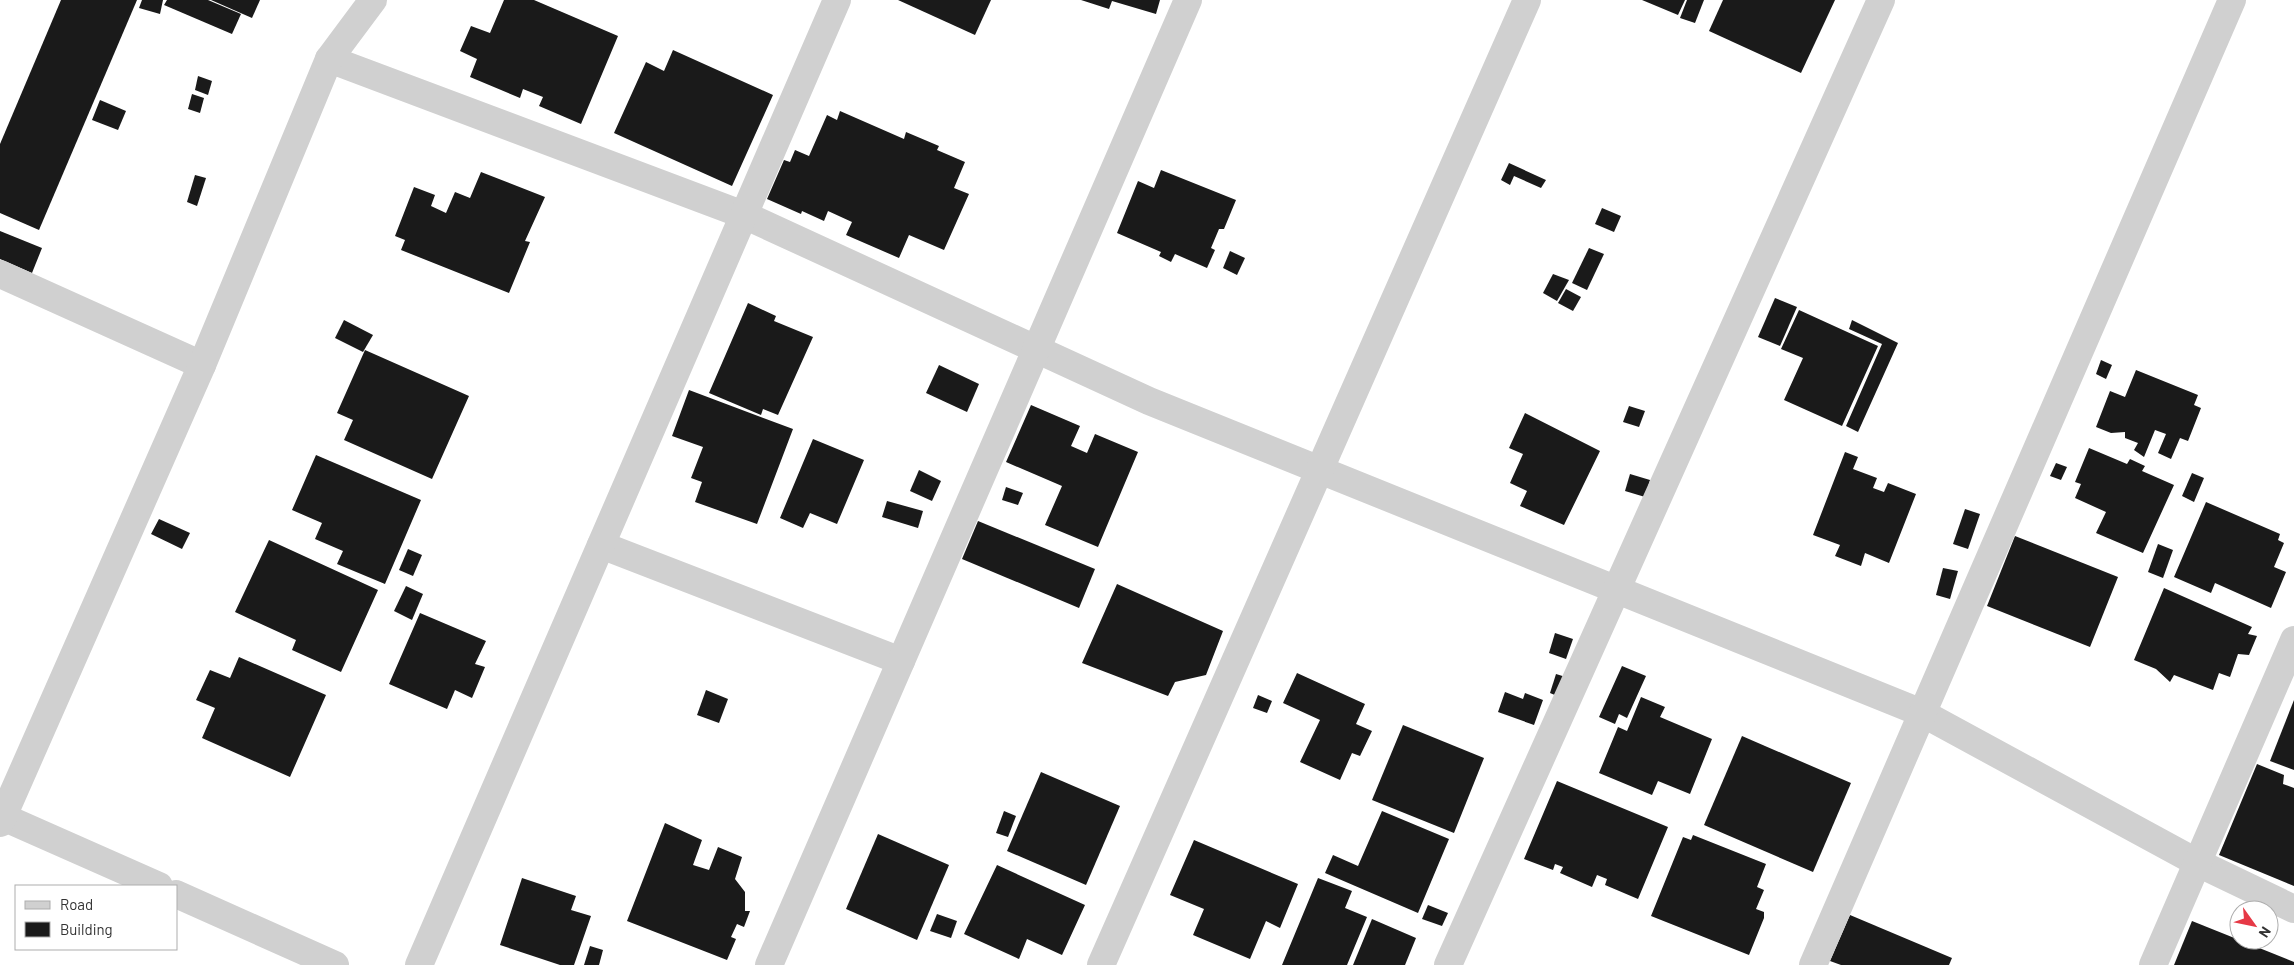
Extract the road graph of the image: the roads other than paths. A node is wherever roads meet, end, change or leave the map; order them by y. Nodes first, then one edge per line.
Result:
1 (373, 0) edge
2 (837, 0) edge
3 (1188, 0) edge
4 (1527, 0) edge
5 (1881, 0) edge
6 (2232, 0) edge
7 (329, 59) junction
8 (744, 215) junction
9 (0, 274) edge
10 (1036, 349) junction
11 (202, 365) junction
12 (1319, 470) junction
13 (601, 545) junction
14 (1617, 590) junction
15 (2294, 640) edge
16 (901, 661) junction
17 (1922, 713) junction
18 (1, 820) edge
19 (2198, 863) junction
20 (157, 885) edge
21 (178, 895) edge
22 (2294, 909) edge
23 (335, 965) edge
24 (419, 965) edge
25 (769, 965) edge
26 (1101, 965) edge
27 (1448, 965) edge
28 (1813, 965) edge
29 (2153, 965) edge

1 - 7 street
2 - 8 street
3 - 10 street
4 - 12 street
5 - 14 street
6 - 17 street
7 - 8 street
7 - 11 street
8 - 10 street
8 - 13 street
9 - 11 street
10 - 12 street
10 - 16 street
11 - 18 street
12 - 14 street
12 - 26 street
13 - 16 street
13 - 24 street
14 - 17 street
14 - 27 street
15 - 19 street
16 - 25 street
17 - 19 street
17 - 28 street
18 - 20 street
19 - 22 street
19 - 29 street
21 - 23 street

